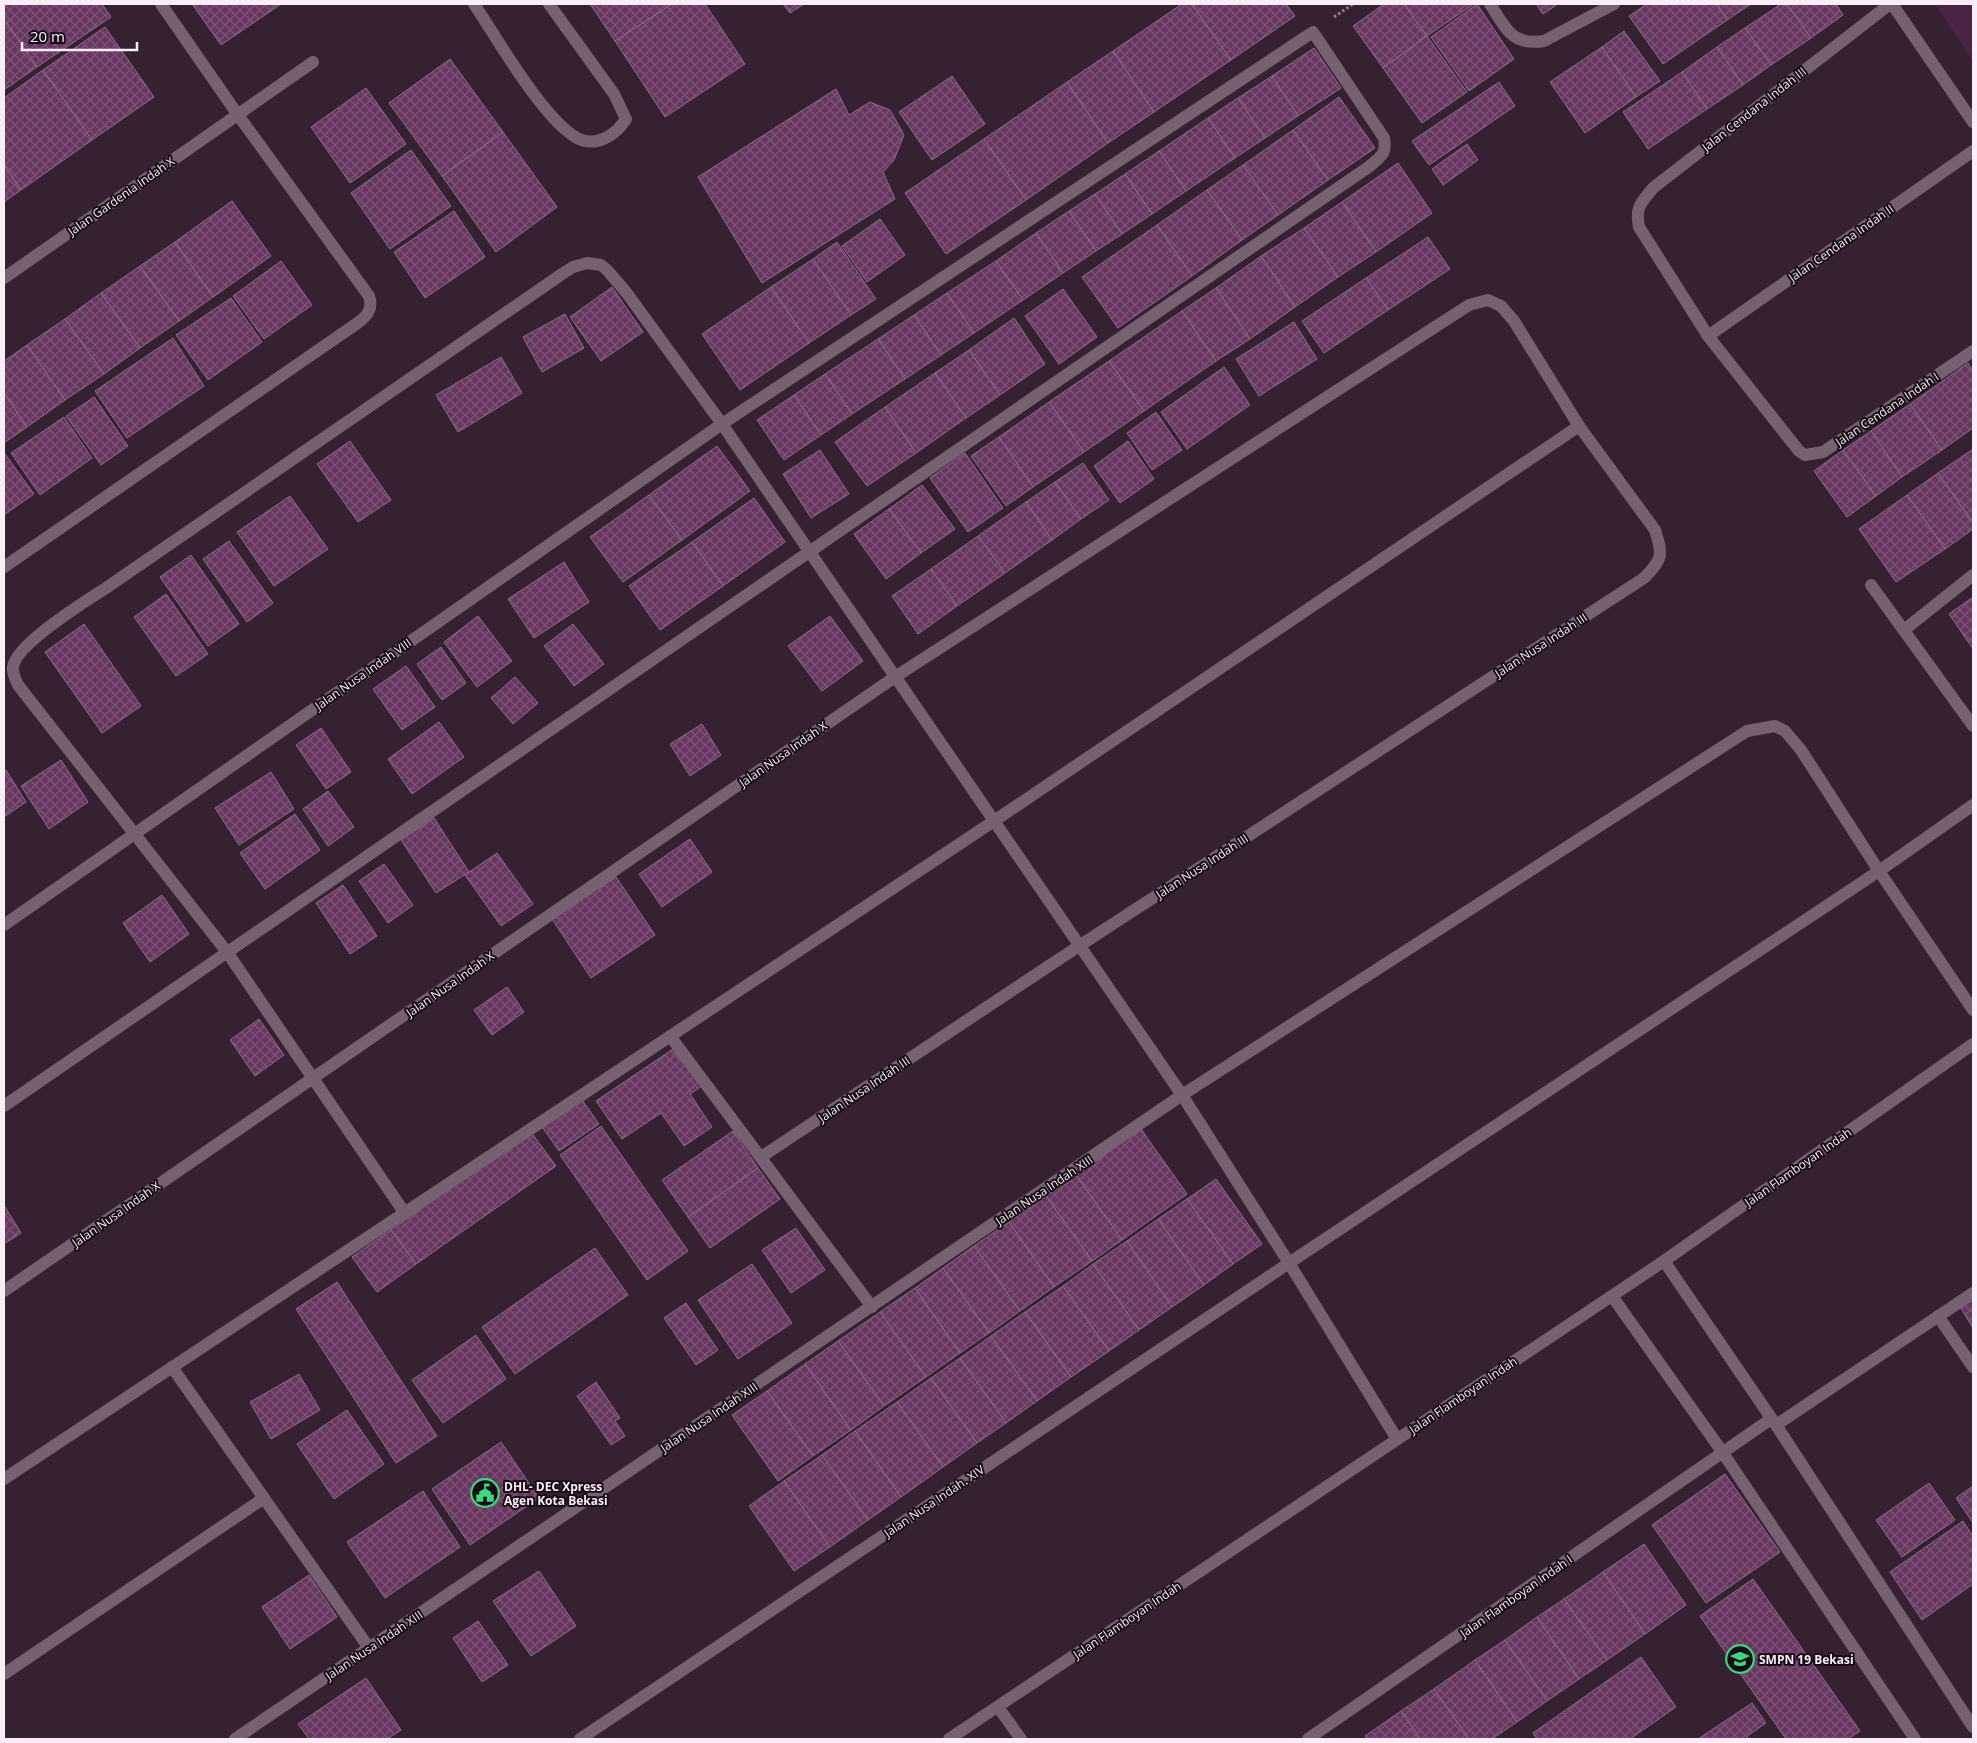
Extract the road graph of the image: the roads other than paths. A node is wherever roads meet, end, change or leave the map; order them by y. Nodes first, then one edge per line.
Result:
1 (161, 4) edge
2 (474, 4) edge
3 (549, 4) edge
4 (1490, 4) edge
5 (1614, 4) edge
6 (1891, 4) edge
7 (313, 62) dead end
8 (238, 115) junction
9 (1973, 122) edge
10 (1973, 150) edge
11 (4, 278) edge
12 (1708, 336) junction
13 (1973, 351) edge
14 (722, 424) junction
15 (1579, 426) junction
16 (810, 552) junction
17 (4, 566) edge
18 (1973, 575) edge
19 (1871, 585) dead end
20 (1904, 630) junction
21 (895, 676) junction
22 (1973, 726) edge
23 (1973, 805) edge
24 (994, 821) junction
25 (135, 833) junction
26 (1880, 871) junction
27 (4, 925) edge
28 (1079, 946) junction
29 (227, 952) junction
30 (1973, 1010) edge
31 (670, 1036) junction
32 (1973, 1044) edge
33 (313, 1078) junction
34 (1182, 1096) junction
35 (4, 1106) edge
36 (761, 1157) junction
37 (404, 1212) junction
38 (1664, 1261) junction
39 (1289, 1264) junction
40 (4, 1291) edge
41 (1973, 1292) edge
42 (1612, 1296) junction
43 (872, 1306) junction
44 (1938, 1316) junction
45 (172, 1367) junction
46 (1973, 1367) edge
47 (1773, 1422) junction
48 (1397, 1439) junction
49 (1723, 1453) junction
50 (4, 1479) edge
51 (264, 1498) junction
52 (369, 1648) junction
53 (4, 1674) edge
54 (998, 1707) junction
55 (1973, 1727) edge
56 (235, 1739) edge
57 (580, 1739) edge
58 (949, 1739) edge
59 (1021, 1739) edge
60 (1308, 1739) edge
61 (1915, 1739) edge

1 - 8 street
2 - 3 street
4 - 5 street
6 - 9 street
6 - 12 street, Jalan Cendana Indah III
7 - 8 street, Jalan Gardenia Indah X
8 - 11 street, Jalan Gardenia Indah X
8 - 17 street
10 - 12 street, Jalan Cendana Indah II
12 - 13 street, Jalan Cendana Indah I
14 - 16 street
14 - 16 street, Jalan Nusa Indah VIII
14 - 25 street, Jalan Nusa Indah VIII
14 - 25 street
15 - 21 street, Jalan Nusa Indah X
15 - 24 street
15 - 28 street, Jalan Nusa Indah III
16 - 21 street
16 - 29 street
18 - 20 street
19 - 20 street
20 - 22 street
21 - 24 street
21 - 33 street, Jalan Nusa Indah X
23 - 26 street, Jalan Nusa Indah. XIV
24 - 28 street
24 - 31 street
25 - 27 street, Jalan Nusa Indah VIII
25 - 29 street
26 - 30 street, Jalan Nusa Indah XIII
26 - 34 street, Jalan Nusa Indah XIII
26 - 39 street, Jalan Nusa Indah. XIV
28 - 34 street
28 - 36 street, Jalan Nusa Indah III
29 - 33 street
29 - 35 street
31 - 36 street
31 - 37 street
32 - 38 street, Jalan Flamboyan Indah
33 - 37 street
33 - 40 street, Jalan Nusa Indah X
34 - 39 street
34 - 43 street, Jalan Nusa Indah XIII
36 - 43 street
37 - 45 street
38 - 42 street, Jalan Flamboyan Indah
38 - 47 street
39 - 48 street
39 - 57 street, Jalan Nusa Indah. XIV
41 - 44 street, Jalan Flamboyan Indah I
42 - 48 street, Jalan Flamboyan Indah
42 - 49 street
43 - 52 street, Jalan Nusa Indah XIII
44 - 46 street
44 - 47 street, Jalan Flamboyan Indah I
45 - 50 street
45 - 51 street
47 - 49 street, Jalan Flamboyan Indah I
47 - 55 street
48 - 54 street, Jalan Flamboyan Indah
49 - 60 street, Jalan Flamboyan Indah I
49 - 61 street
51 - 52 street
51 - 53 street
52 - 56 street, Jalan Nusa Indah XIII
54 - 58 street, Jalan Flamboyan Indah
54 - 59 street

